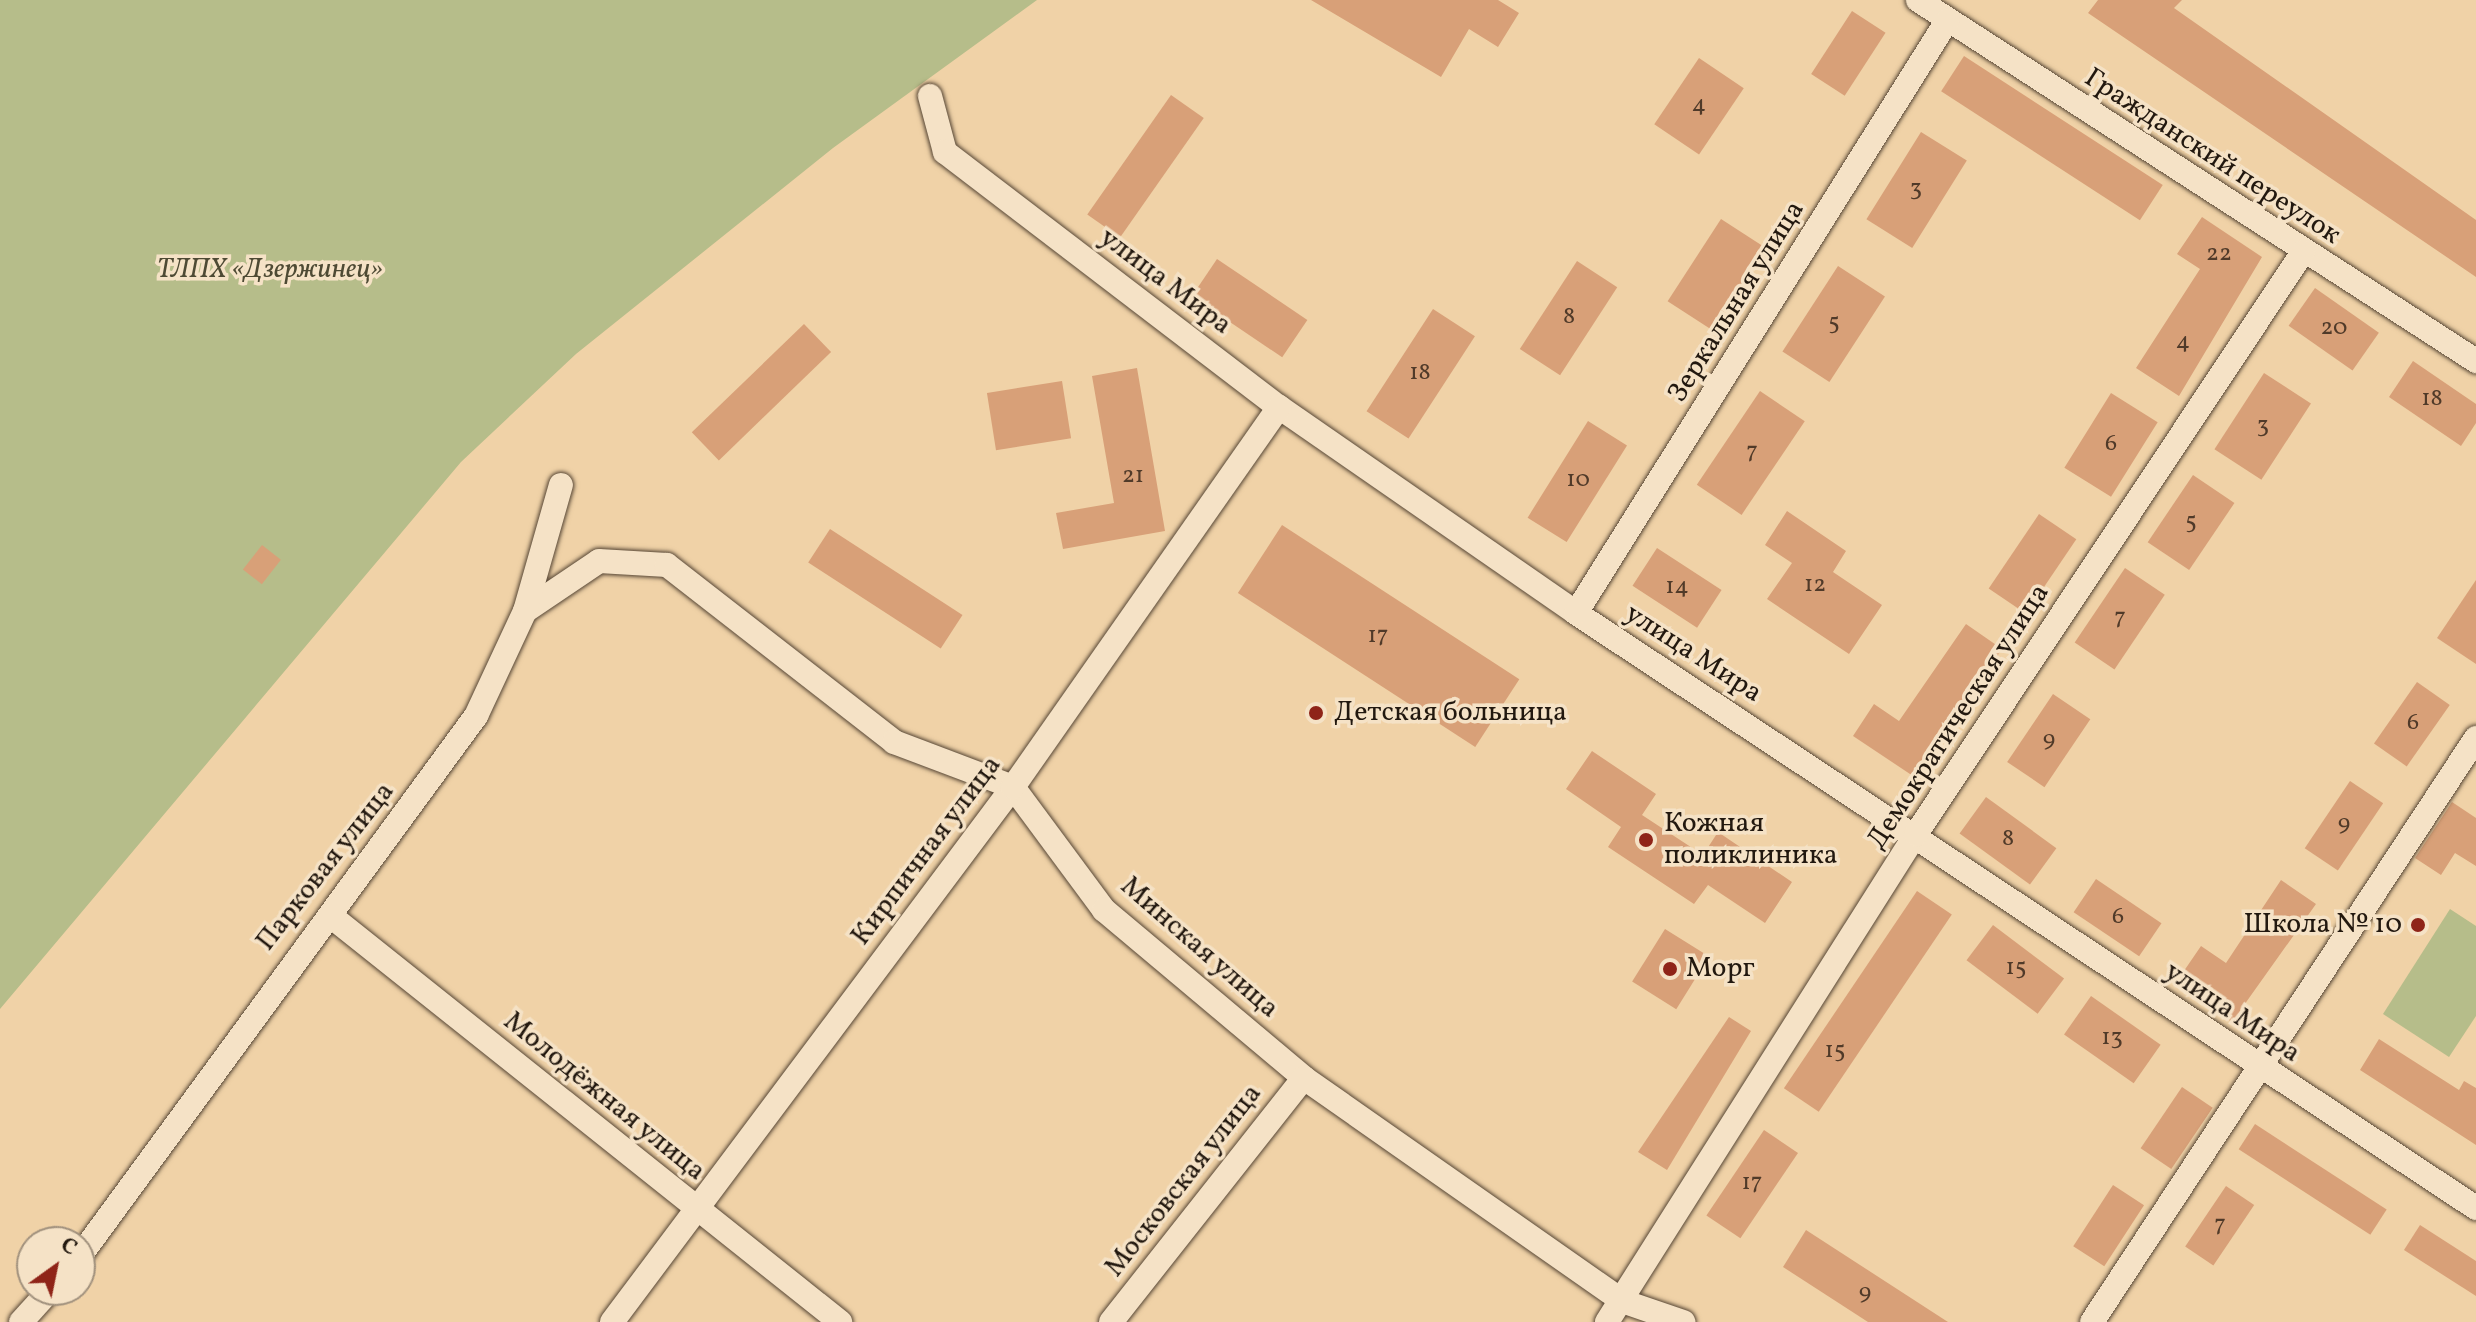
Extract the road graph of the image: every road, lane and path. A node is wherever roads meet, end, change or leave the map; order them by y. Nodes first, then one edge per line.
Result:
1 (1918, 0) edge
2 (1947, 21) junction
3 (930, 96) dead end
4 (2303, 252) junction
5 (2476, 361) edge
6 (1279, 407) junction
7 (561, 485) dead end
8 (525, 611) junction
9 (1576, 613) junction
10 (2476, 738) edge
11 (1013, 787) junction
12 (1916, 834) junction
13 (332, 917) junction
14 (2260, 1068) junction
15 (1304, 1078) junction
16 (2476, 1208) edge
17 (696, 1209) junction
18 (96, 1234) edge
19 (1622, 1301) junction
20 (36, 1306) edge
21 (21, 1322) edge
22 (612, 1322) edge
23 (840, 1322) edge
24 (1111, 1322) edge
25 (1607, 1322) edge
26 (1683, 1322) edge
27 (2092, 1322) edge

1 - 2 street, Гражданский переулок
2 - 4 street, Гражданский переулок
2 - 9 street, Зеркальная улица
3 - 6 street, улица Мира
4 - 5 street, Гражданский переулок
4 - 12 street, Демократическая улица
6 - 9 street, улица Мира
6 - 11 street, Кирпичная улица
7 - 8 street, Парковая улица
8 - 11 street
8 - 13 street, Парковая улица
9 - 12 street, улица Мира
10 - 14 street
11 - 15 street, Минская улица
11 - 17 street, Кирпичная улица
12 - 14 street, улица Мира
12 - 19 street, Демократическая улица
13 - 17 street, Молодёжная улица
13 - 18 street, Парковая улица
14 - 16 street, улица Мира
14 - 27 street
15 - 19 street, Минская улица
15 - 24 street, Московская улица
17 - 22 street, Кирпичная улица
17 - 23 street, Молодёжная улица
19 - 25 street, Демократическая улица
19 - 26 street, Минская улица
20 - 21 street

